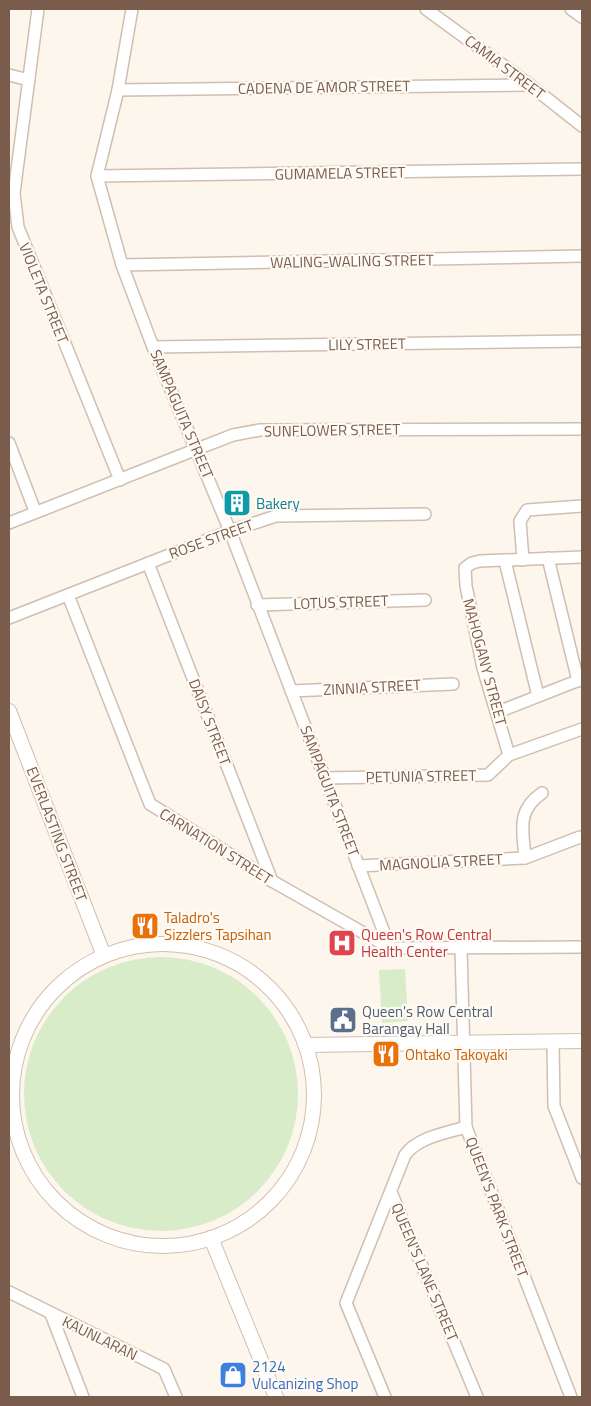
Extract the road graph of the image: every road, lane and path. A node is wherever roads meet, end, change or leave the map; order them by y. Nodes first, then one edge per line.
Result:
1 (38, 9) edge
2 (132, 9) edge
3 (426, 9) edge
4 (571, 9) edge
5 (582, 17) edge
6 (9, 75) edge
7 (29, 80) junction
8 (530, 85) junction
9 (118, 90) junction
10 (582, 126) edge
11 (582, 169) edge
12 (97, 176) junction
13 (582, 256) edge
14 (122, 265) junction
15 (582, 342) edge
16 (152, 346) junction
17 (582, 429) edge
18 (9, 443) edge
19 (197, 449) junction
20 (120, 480) junction
21 (582, 506) edge
22 (35, 511) junction
23 (425, 514) dead end
24 (9, 523) edge
25 (230, 531) junction
26 (582, 557) edge
27 (548, 558) junction
28 (523, 560) junction
29 (505, 561) junction
30 (148, 563) junction
31 (68, 595) junction
32 (425, 600) dead end
33 (257, 605) junction
34 (9, 618) edge
35 (580, 680) edge
36 (453, 684) dead end
37 (291, 691) junction
38 (538, 696) junction
39 (9, 711) edge
40 (498, 712) junction
41 (582, 729) edge
42 (510, 755) junction
43 (325, 778) junction
44 (542, 793) dead end
45 (580, 837) dead end
46 (525, 858) junction
47 (358, 866) junction
48 (272, 881) junction
49 (582, 947) edge
50 (390, 948) junction
51 (461, 949) junction
52 (104, 956) junction
53 (582, 1041) edge
54 (553, 1042) junction
55 (462, 1043) junction
56 (306, 1045) junction
57 (466, 1127) junction
58 (13, 1142) edge
59 (582, 1178) edge
60 (391, 1192) junction
61 (211, 1238) junction
62 (9, 1292) edge
63 (51, 1314) junction
64 (83, 1397) edge
65 (176, 1397) edge
66 (276, 1397) edge
67 (384, 1397) edge
68 (477, 1397) edge
69 (571, 1397) edge

1 - 7 street, VIOLETA STREET
2 - 9 street, SAMPAGUITA STREET
3 - 8 street, CAMIA STREET
4 - 5 street
6 - 7 street
7 - 20 street, VIOLETA STREET
8 - 9 street, CADENA DE AMOR STREET
8 - 10 street, CAMIA STREET
9 - 12 street, SAMPAGUITA STREET
11 - 12 street, GUMAMELA STREET
12 - 14 street, SAMPAGUITA STREET
13 - 14 street, WALING-WALING STREET
14 - 16 street, SAMPAGUITA STREET
15 - 16 street, LILY STREET
16 - 19 street, SAMPAGUITA STREET
17 - 19 street, SUNFLOWER STREET
18 - 22 street
19 - 20 street, SUNFLOWER STREET
19 - 25 street, SAMPAGUITA STREET
20 - 22 street, SUNFLOWER STREET
21 - 28 street
22 - 24 street, SUNFLOWER STREET
23 - 25 street, ROSE STREET
25 - 30 street, ROSE STREET
25 - 33 street, SAMPAGUITA STREET
26 - 27 street, MAHOGANY STREET
27 - 28 street, MAHOGANY STREET
27 - 35 street
28 - 29 street, MAHOGANY STREET
29 - 38 street
29 - 40 street, MAHOGANY STREET
30 - 31 street, ROSE STREET
30 - 48 street, DAISY STREET
31 - 34 street, ROSE STREET
31 - 48 street, CARNATION STREET
32 - 33 street, LOTUS STREET
33 - 37 street, SAMPAGUITA STREET
35 - 38 street
36 - 37 street, ZINNIA STREET
37 - 43 street, SAMPAGUITA STREET
38 - 40 street
39 - 52 street, EVERLASTING STREET
40 - 42 street, MAHOGANY STREET
41 - 42 street
42 - 43 street, PETUNIA STREET
43 - 47 street, SAMPAGUITA STREET
44 - 46 street
45 - 46 street, MAGNOLIA STREET
46 - 47 street, MAGNOLIA STREET
47 - 50 street, SAMPAGUITA STREET
48 - 50 street, CARNATION STREET
49 - 51 street, CARNATION STREET
50 - 51 street, CARNATION STREET
51 - 55 street, QUEEN'S PARK STREET
52 - 56 street
52 - 58 street
53 - 54 street
54 - 55 street
54 - 59 street
55 - 56 street
55 - 57 street, QUEEN'S PARK STREET
56 - 61 street
57 - 60 street, QUEEN'S LANE STREET
57 - 69 street, QUEEN'S PARK STREET
58 - 61 street
60 - 67 street
60 - 68 street, QUEEN'S LANE STREET
61 - 66 street
62 - 63 street, KAUNLARAN
63 - 64 street
63 - 65 street, KAUNLARAN

